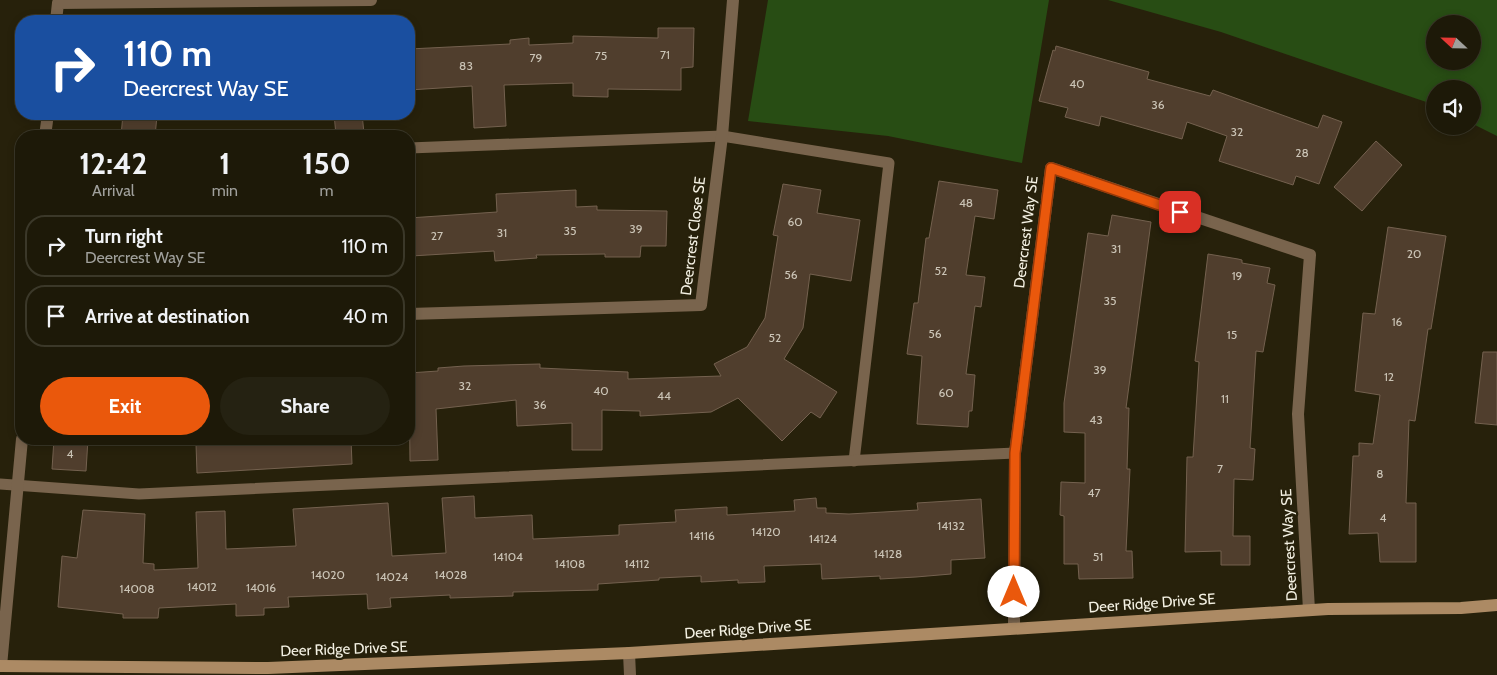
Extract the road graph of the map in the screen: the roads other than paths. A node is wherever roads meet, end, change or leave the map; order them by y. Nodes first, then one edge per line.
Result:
1 (371, 0) edge
2 (733, 0) edge
3 (57, 15) edge
4 (722, 136) junction
5 (415, 148) edge
6 (415, 314) edge
7 (21, 445) edge
8 (1015, 453) junction
9 (854, 461) junction
10 (0, 484) edge
11 (18, 486) junction
12 (1497, 605) edge
13 (1309, 610) junction
14 (1014, 628) junction
15 (628, 653) junction
16 (1, 666) edge
17 (630, 675) edge

1 - 3 street
2 - 4 street, Deercrest Close SE
4 - 5 lane
4 - 6 street, Deercrest Close SE
4 - 9 lane
7 - 11 street
8 - 9 lane
8 - 13 street, Deercrest Way SE
8 - 14 street, Deercrest Way SE
9 - 11 lane
10 - 11 lane
11 - 16 street
12 - 13 street, Deer Ridge Drive SE
13 - 14 street, Deer Ridge Drive SE
14 - 15 street, Deer Ridge Drive SE
15 - 16 street, Deer Ridge Drive SE
15 - 17 street

